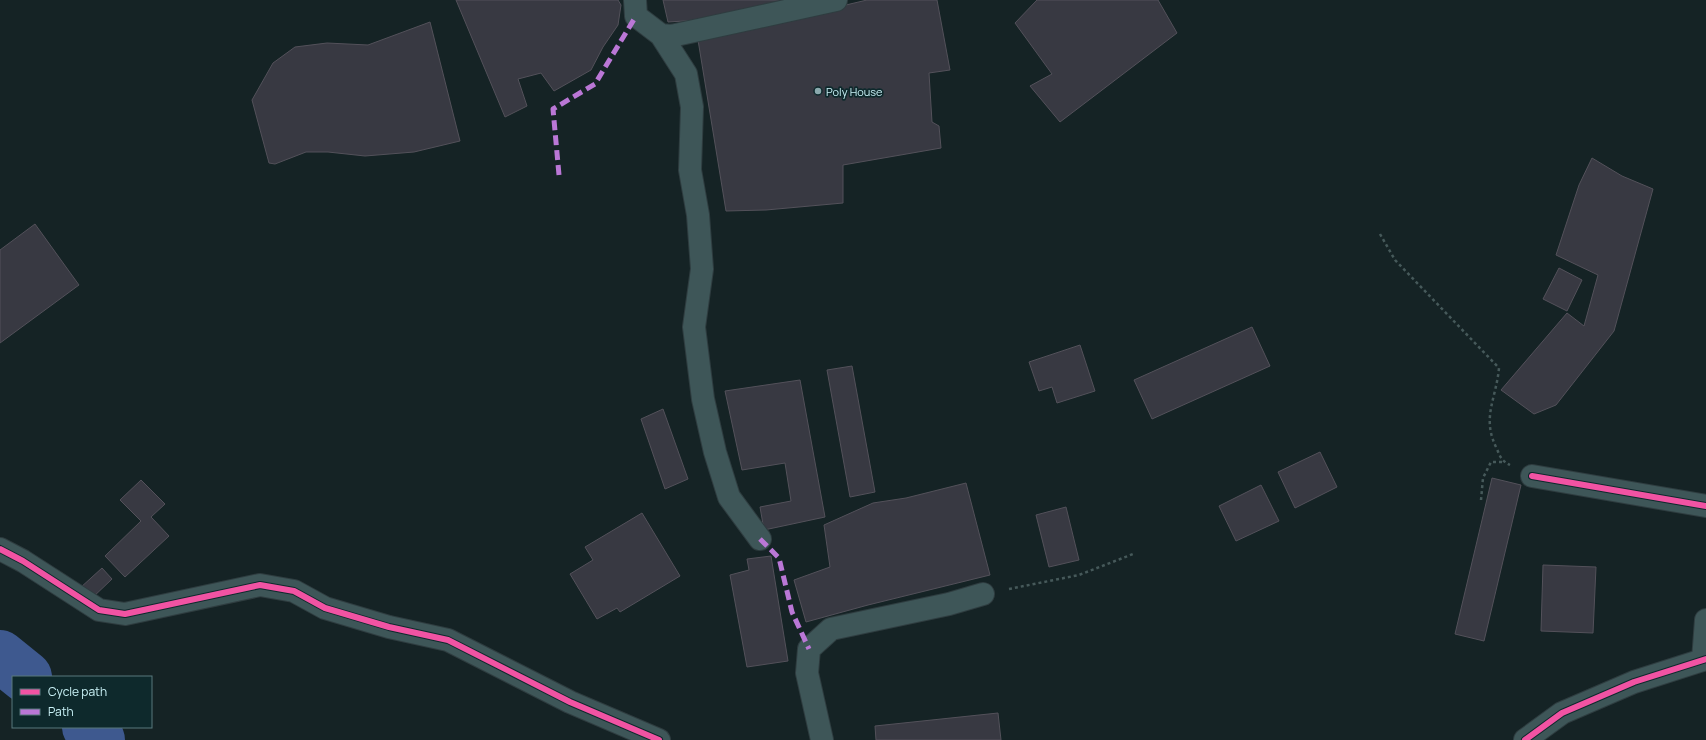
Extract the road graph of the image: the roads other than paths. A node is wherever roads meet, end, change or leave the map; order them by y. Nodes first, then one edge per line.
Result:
1 (636, 0) edge
2 (836, 0) edge
3 (660, 35) junction
4 (1532, 476) road end
5 (1706, 506) edge
6 (760, 539) dead end
7 (0, 549) edge
8 (982, 594) road end
9 (1706, 620) edge
10 (1704, 659) edge
11 (658, 740) edge
12 (822, 740) edge
13 (1525, 740) edge

1 - 3 street
2 - 3 street
3 - 6 street
4 - 5 street
7 - 11 street
8 - 12 street
9 - 10 street
10 - 13 street

